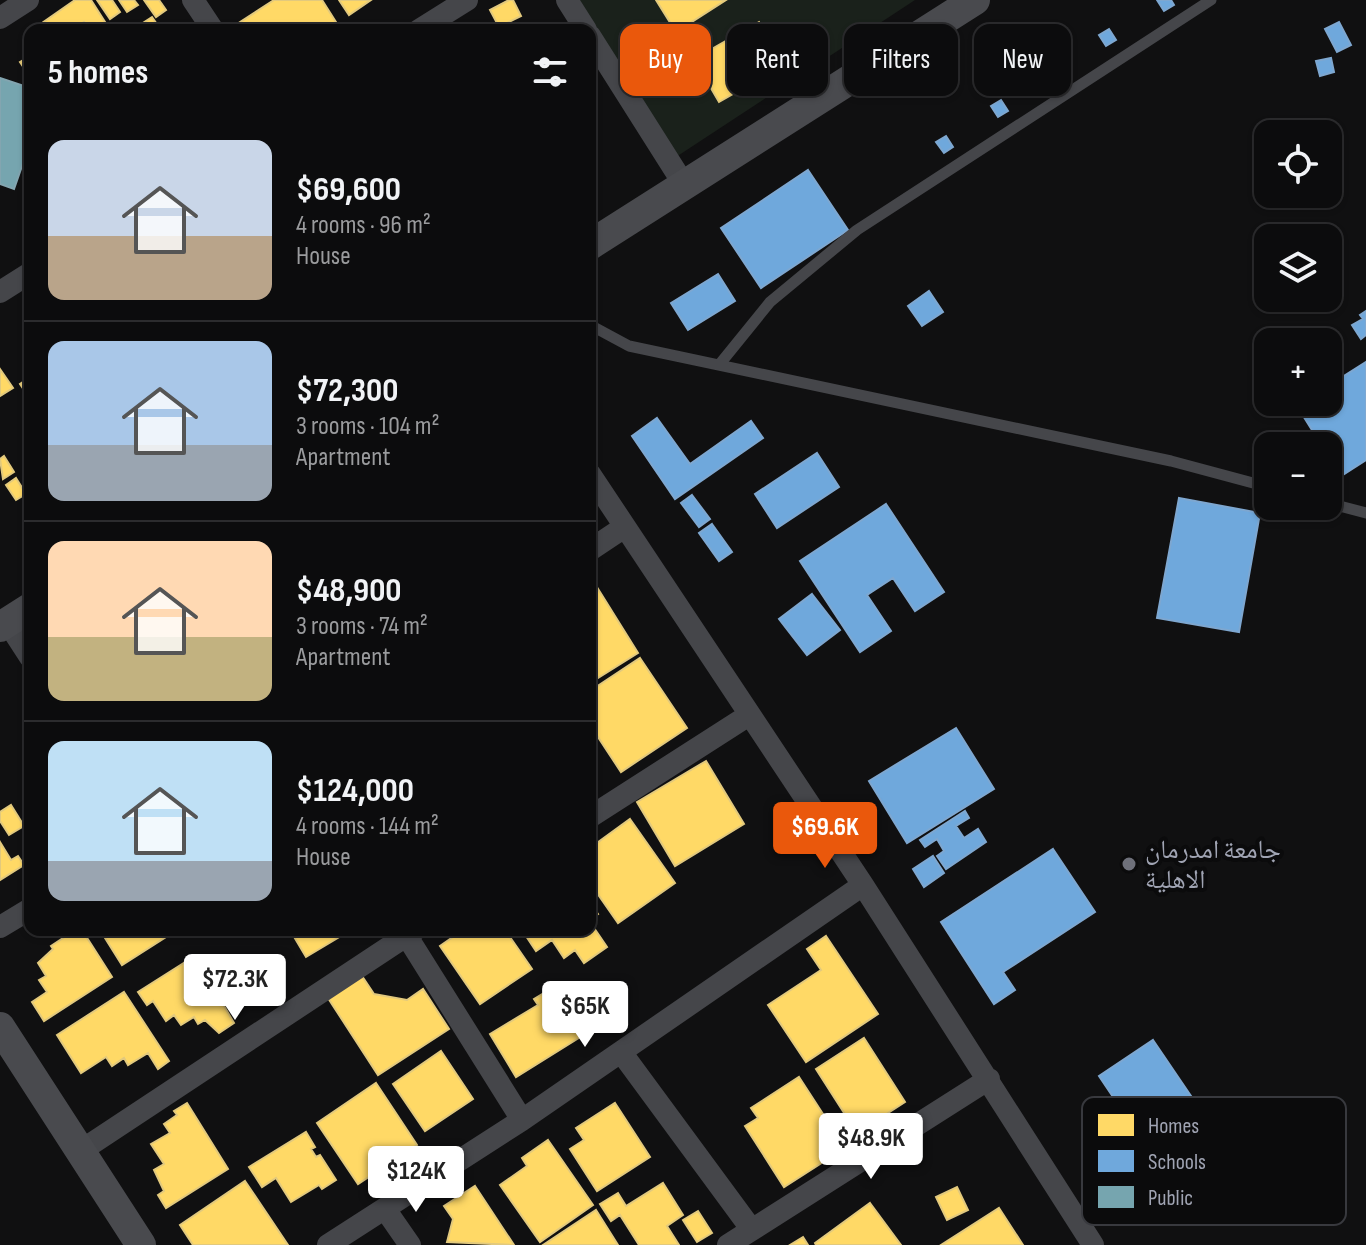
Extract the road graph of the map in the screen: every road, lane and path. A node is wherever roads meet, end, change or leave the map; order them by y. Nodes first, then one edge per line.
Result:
1 (28, 0) edge
2 (193, 0) edge
3 (467, 0) edge
4 (567, 0) edge
5 (975, 0) edge
6 (1211, 0) edge
7 (0, 18) edge
8 (209, 24) edge
9 (429, 24) edge
10 (582, 24) edge
11 (596, 45) edge
12 (683, 183) junction
13 (596, 241) edge
14 (24, 277) edge
15 (0, 292) edge
16 (596, 328) edge
17 (719, 365) junction
18 (1254, 483) edge
19 (596, 484) edge
20 (1342, 507) edge
21 (1366, 513) edge
22 (623, 528) junction
23 (596, 546) edge
24 (13, 619) edge
25 (24, 644) edge
26 (749, 715) junction
27 (596, 813) edge
28 (863, 885) junction
29 (24, 913) edge
30 (0, 927) edge
31 (402, 936) edge
32 (410, 936) edge
33 (0, 1027) edge
34 (621, 1052) junction
35 (989, 1079) junction
36 (522, 1120) junction
37 (79, 1152) junction
38 (385, 1209) junction
39 (752, 1230) junction
40 (141, 1245) edge
41 (328, 1245) edge
42 (410, 1245) edge
43 (728, 1245) edge
44 (1093, 1245) edge

1 - 7 street
2 - 8 street
3 - 9 street
4 - 10 street
5 - 12 street
6 - 17 lane
11 - 12 street
12 - 13 street
14 - 15 street
16 - 17 lane
17 - 18 lane
19 - 22 street
20 - 21 lane
22 - 23 street
22 - 26 street
24 - 25 street
26 - 27 street
26 - 28 street
28 - 34 street
28 - 35 street
29 - 30 street
31 - 37 street
32 - 36 street
33 - 37 street
34 - 36 street
34 - 39 street
35 - 39 street
35 - 44 street
36 - 38 street
37 - 40 street
38 - 41 street
38 - 42 street
39 - 43 street

